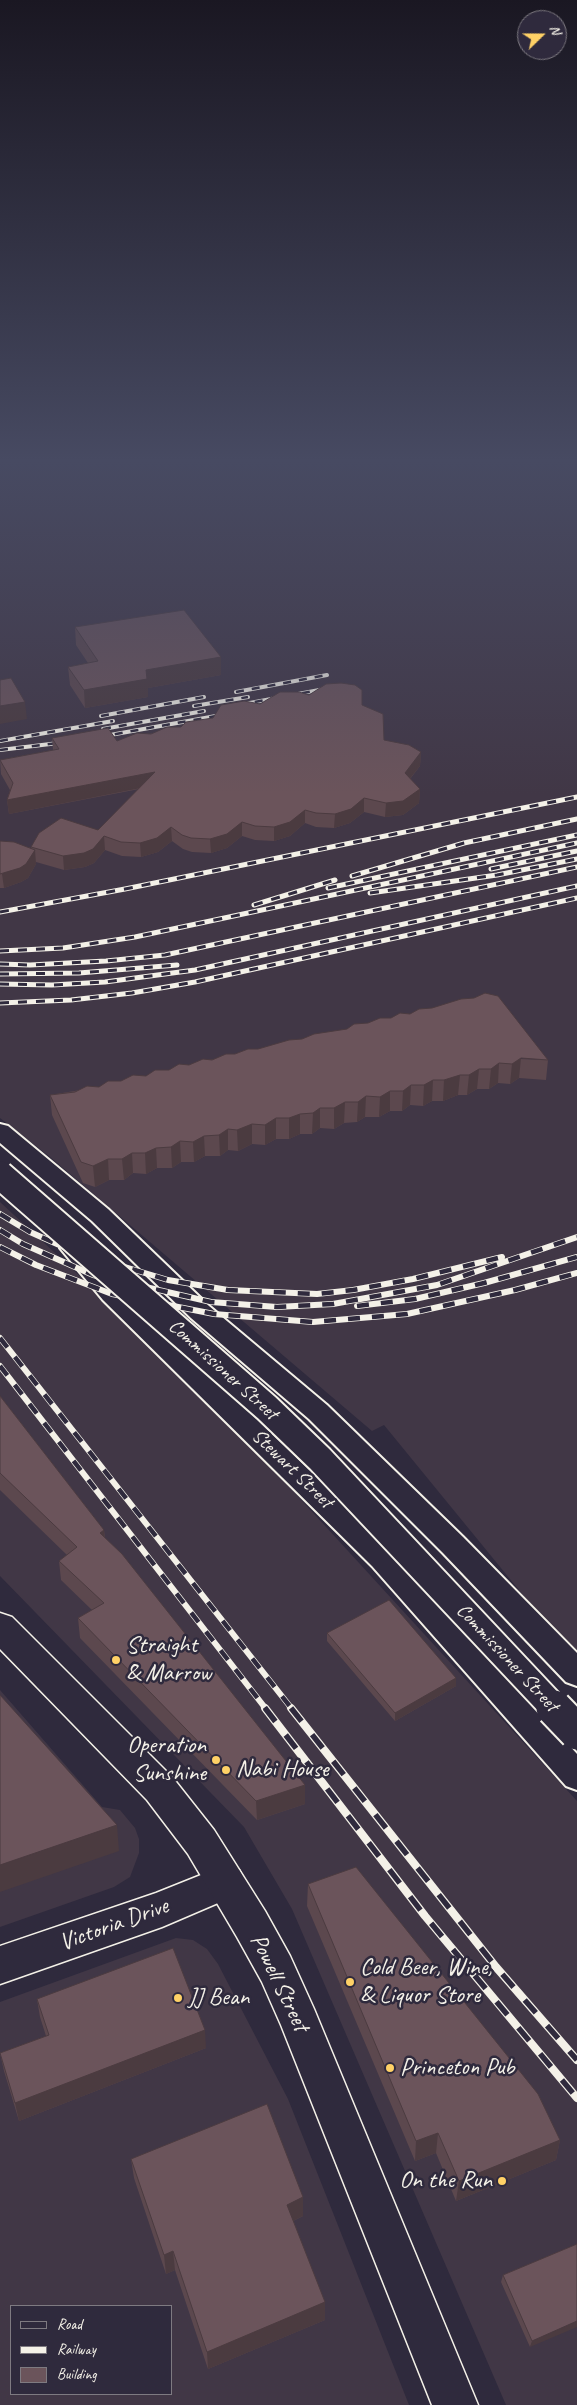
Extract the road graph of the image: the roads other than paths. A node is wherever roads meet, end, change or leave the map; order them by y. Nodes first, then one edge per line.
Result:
1 (0, 1131) edge
2 (0, 1169) edge
3 (0, 1175) edge
4 (0, 1627) edge
5 (577, 1673) edge
6 (577, 1732) edge
7 (577, 1776) edge
8 (226, 1882) junction
9 (0, 1965) edge
10 (454, 2405) edge

1 - 5 street
2 - 7 street, Stewart Street
3 - 6 street, Commissioner Street, bridge
4 - 8 main road, Powell Street
8 - 9 main road, Victoria Drive
8 - 10 main road, Powell Street

